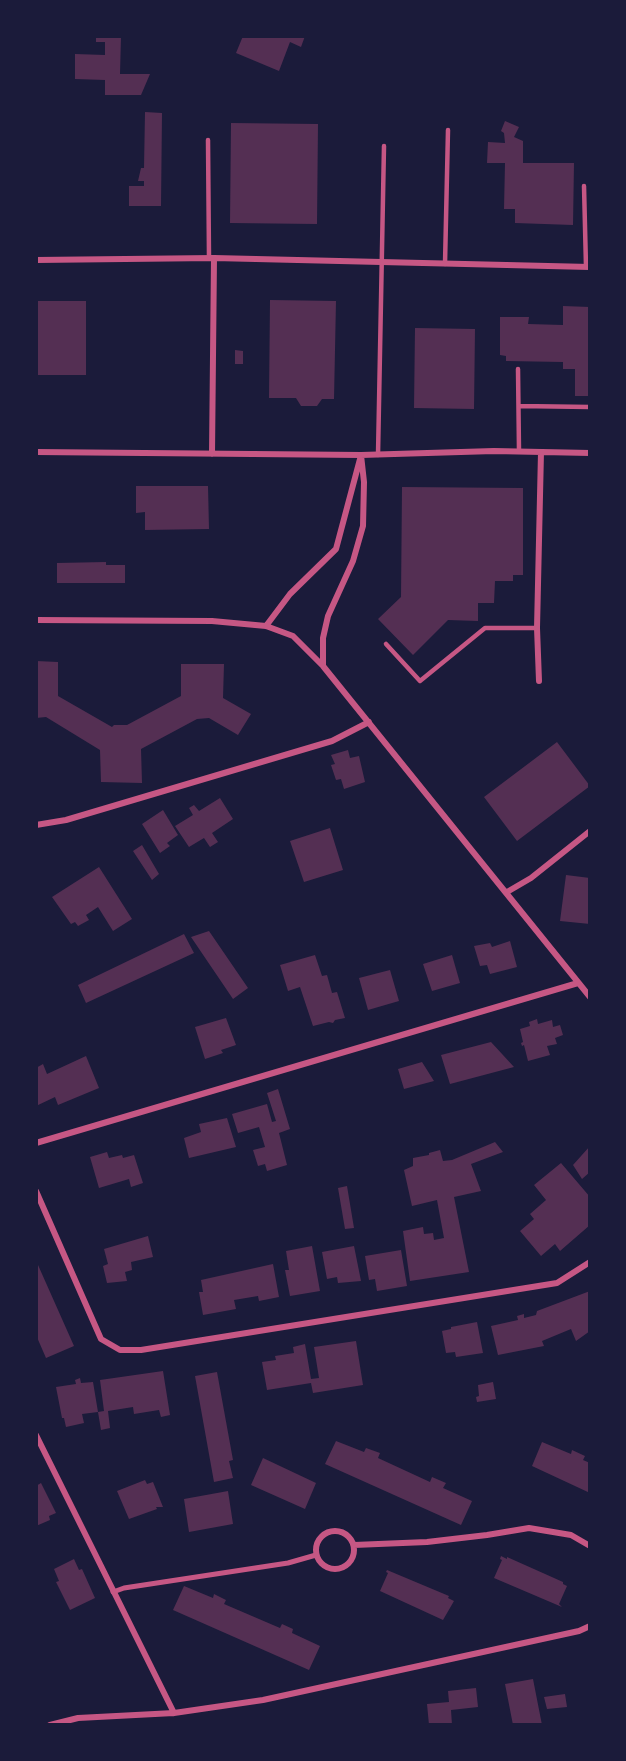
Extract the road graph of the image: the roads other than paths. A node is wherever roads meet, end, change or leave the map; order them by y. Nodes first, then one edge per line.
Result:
1 (448, 130) dead end
2 (208, 140) dead end
3 (384, 146) dead end
4 (584, 186) dead end
5 (211, 258) junction
6 (36, 260) edge
7 (383, 262) junction
8 (445, 264) junction
9 (588, 267) edge
10 (518, 369) dead end
11 (519, 406) junction
12 (590, 407) edge
13 (519, 451) junction
14 (36, 452) edge
15 (541, 452) junction
16 (590, 453) edge
17 (212, 454) junction
18 (361, 455) junction
19 (378, 455) junction
20 (36, 620) edge
21 (266, 626) junction
22 (537, 628) junction
23 (386, 644) dead end
24 (323, 666) junction
25 (539, 681) dead end
26 (369, 722) junction
27 (36, 825) edge
28 (590, 831) edge
29 (507, 892) junction
30 (578, 983) junction
31 (590, 996) edge
32 (36, 1143) edge
33 (36, 1191) edge
34 (590, 1262) edge
35 (36, 1435) edge
36 (354, 1545) junction
37 (590, 1546) edge
38 (316, 1555) junction
39 (113, 1592) junction
40 (590, 1626) edge
41 (174, 1713) junction
42 (50, 1725) edge

1 - 8 lane
2 - 5 lane
3 - 7 lane
4 - 9 lane
5 - 6 street
5 - 7 street
5 - 17 street
7 - 8 street
7 - 19 lane
8 - 9 street
10 - 11 lane
11 - 12 lane
11 - 13 lane
13 - 15 street
13 - 19 street
14 - 17 street
15 - 16 street
15 - 22 street
17 - 18 street
18 - 19 street
18 - 21 street
18 - 24 street
20 - 21 street
21 - 24 street
22 - 23 lane
22 - 25 street
24 - 26 street
26 - 27 street
26 - 29 street
28 - 29 street
29 - 30 street
30 - 31 street
30 - 32 street
33 - 34 street
35 - 39 street
36 - 37 street
36 - 38 street
36 - 38 street
38 - 39 street
39 - 41 street
40 - 41 street
41 - 42 street

